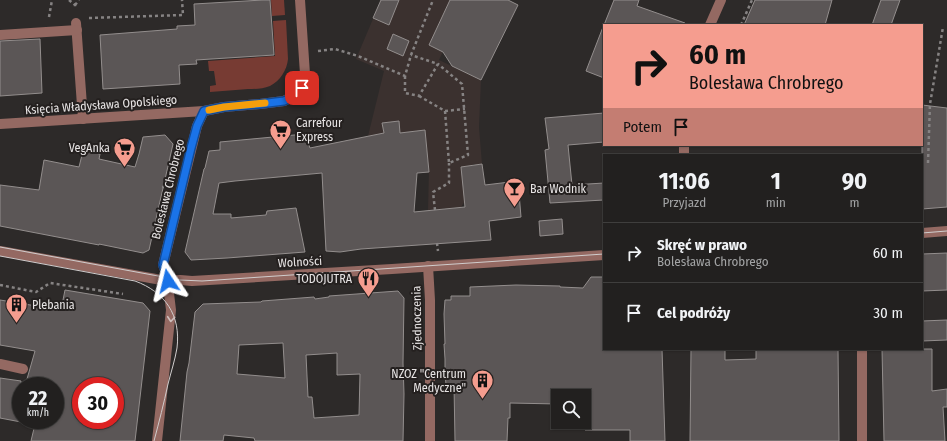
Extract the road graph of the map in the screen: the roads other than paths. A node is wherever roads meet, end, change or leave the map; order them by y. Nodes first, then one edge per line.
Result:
1 (300, 0) edge
2 (721, 0) edge
3 (710, 24) edge
4 (0, 35) edge
5 (204, 111) junction
6 (83, 119) junction
7 (0, 124) edge
8 (947, 231) edge
9 (923, 232) edge
10 (0, 250) edge
11 (603, 255) edge
12 (428, 266) junction
13 (168, 281) junction
14 (862, 350) edge
15 (0, 364) edge
16 (23, 369) dead end
17 (158, 441) edge
18 (430, 441) edge
19 (862, 441) edge

1 - 5 street
2 - 3 street
4 - 6 street
5 - 6 street, Księcia Władysława Opolskiego
5 - 13 street, Bolesława Chrobrego
6 - 7 street, Księcia Władysława Opolskiego
8 - 9 street
10 - 13 street, Wolności
11 - 12 street, Wolności
12 - 13 street, Wolności
12 - 18 street, Zjednoczenia
13 -> 17 street, Bolesława Chrobrego
14 - 19 street
15 - 16 street

